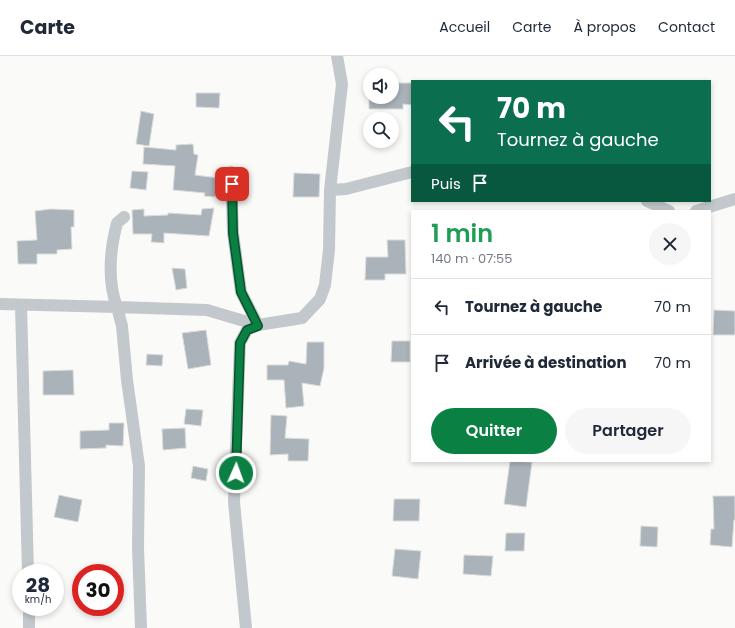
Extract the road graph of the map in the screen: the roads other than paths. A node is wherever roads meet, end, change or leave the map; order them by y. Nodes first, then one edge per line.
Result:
1 (337, 56) edge
2 (231, 172) dead end
3 (411, 172) edge
4 (330, 190) junction
5 (735, 199) edge
6 (649, 202) edge
7 (667, 210) edge
8 (699, 210) edge
9 (124, 217) dead end
10 (0, 304) edge
11 (21, 305) junction
12 (117, 307) junction
13 (258, 326) junction
14 (28, 564) edge
15 (29, 616) edge
16 (30, 628) edge
17 (141, 628) edge
18 (246, 628) edge

1 - 4 street
2 - 13 street
3 - 4 street
4 - 13 street
5 - 8 street
6 - 7 street
9 - 12 street
10 - 11 street
11 - 12 street
11 - 14 street
12 - 13 street
12 - 17 street
13 - 18 street
15 - 16 street

